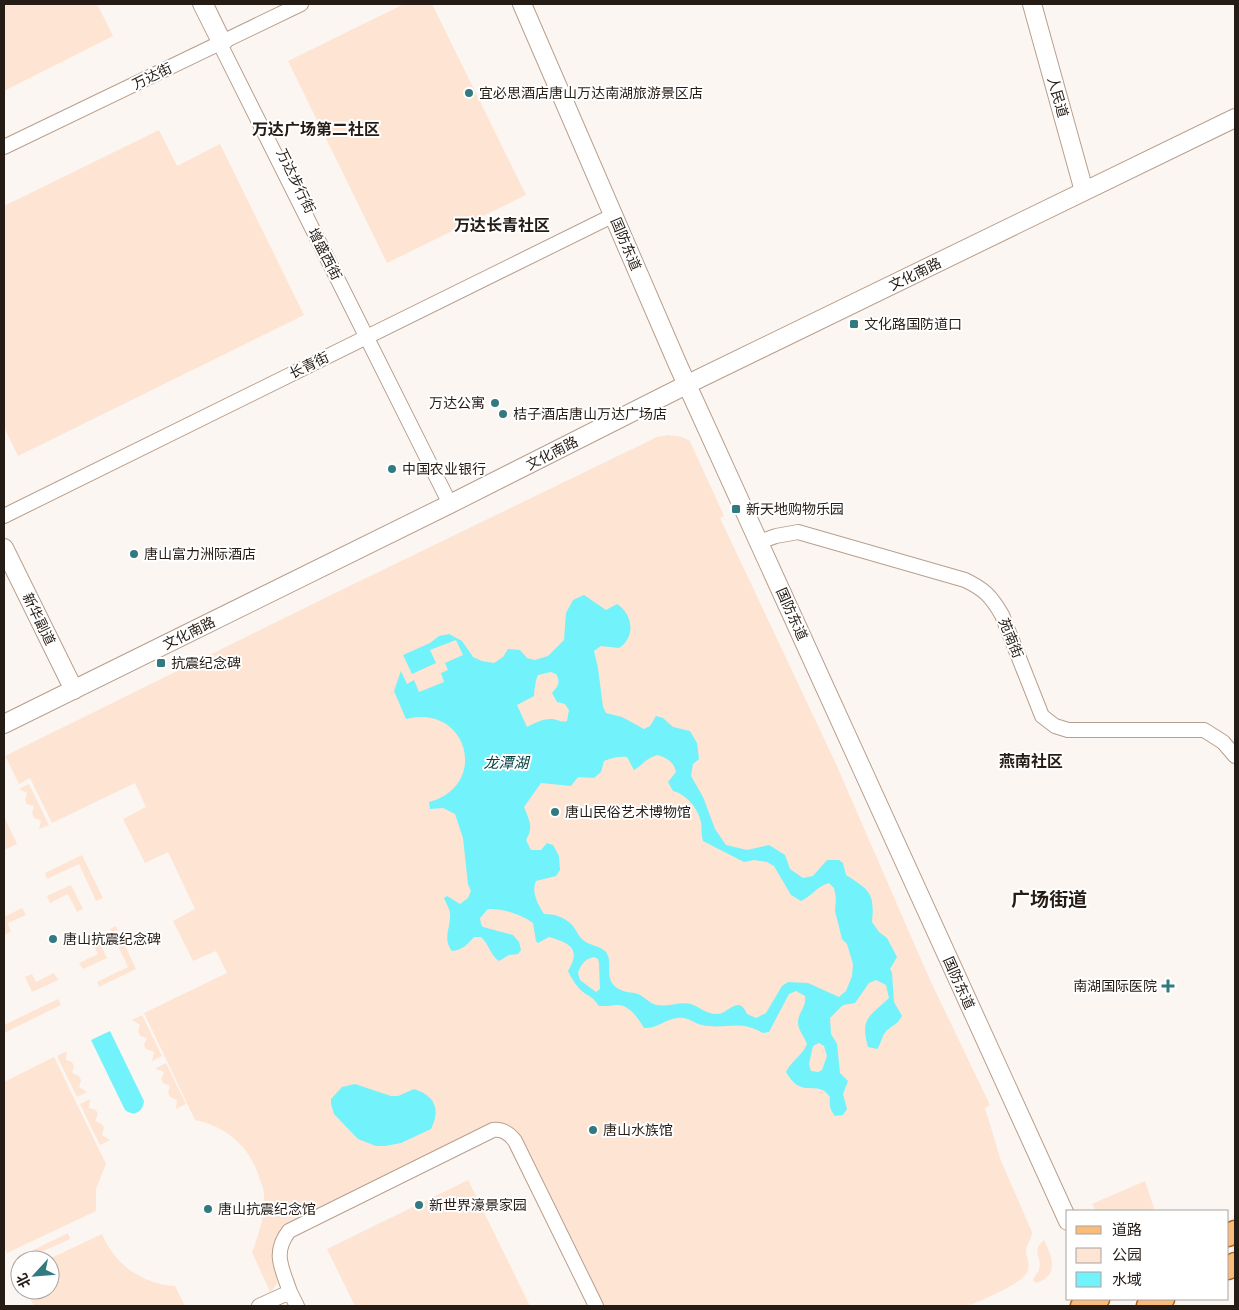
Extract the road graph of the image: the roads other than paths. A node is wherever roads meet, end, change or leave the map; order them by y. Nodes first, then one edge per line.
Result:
1 (193, 4) edge
2 (200, 4) edge
3 (208, 4) edge
4 (301, 4) edge
5 (522, 4) edge
6 (1032, 4) edge
7 (218, 44) junction
8 (1235, 118) edge
9 (4, 140) edge
10 (4, 147) edge
11 (4, 154) edge
12 (1084, 191) junction
13 (614, 215) junction
14 (367, 337) junction
15 (688, 384) junction
16 (450, 504) junction
17 (4, 516) edge
18 (759, 542) junction
19 (4, 548) edge
20 (74, 690) junction
21 (4, 724) edge
22 (1235, 756) edge
23 (1066, 1218) edge
24 (290, 1292) junction
25 (1096, 1300) edge
26 (1161, 1300) edge
27 (260, 1306) edge
28 (297, 1306) edge
29 (596, 1306) edge
30 (1082, 1306) edge
31 (1148, 1306) edge

1 - 7 street
2 - 7 street, 增盛西街
3 - 7 street
4 - 7 street, 万达街
5 - 13 street, 国防东道
6 - 12 street, 人民道
7 - 9 street
7 - 10 street, 万达街
7 - 11 street
7 - 14 street, 增盛西街
8 - 12 street, 文化南路
12 - 15 street, 文化南路
13 - 14 street, 长青街
13 - 15 street, 国防东道
14 - 16 street, 增盛西街
14 - 17 street, 长青街
15 - 16 street, 文化南路
15 - 18 street, 国防东道
16 - 20 street, 文化南路
18 - 22 street, 苑南街
18 - 23 street, 国防东道
19 - 20 street, 新华副道
20 - 21 street, 文化南路
24 - 27 street
24 - 28 street
24 - 29 street
25 - 30 main road
26 - 31 main road

